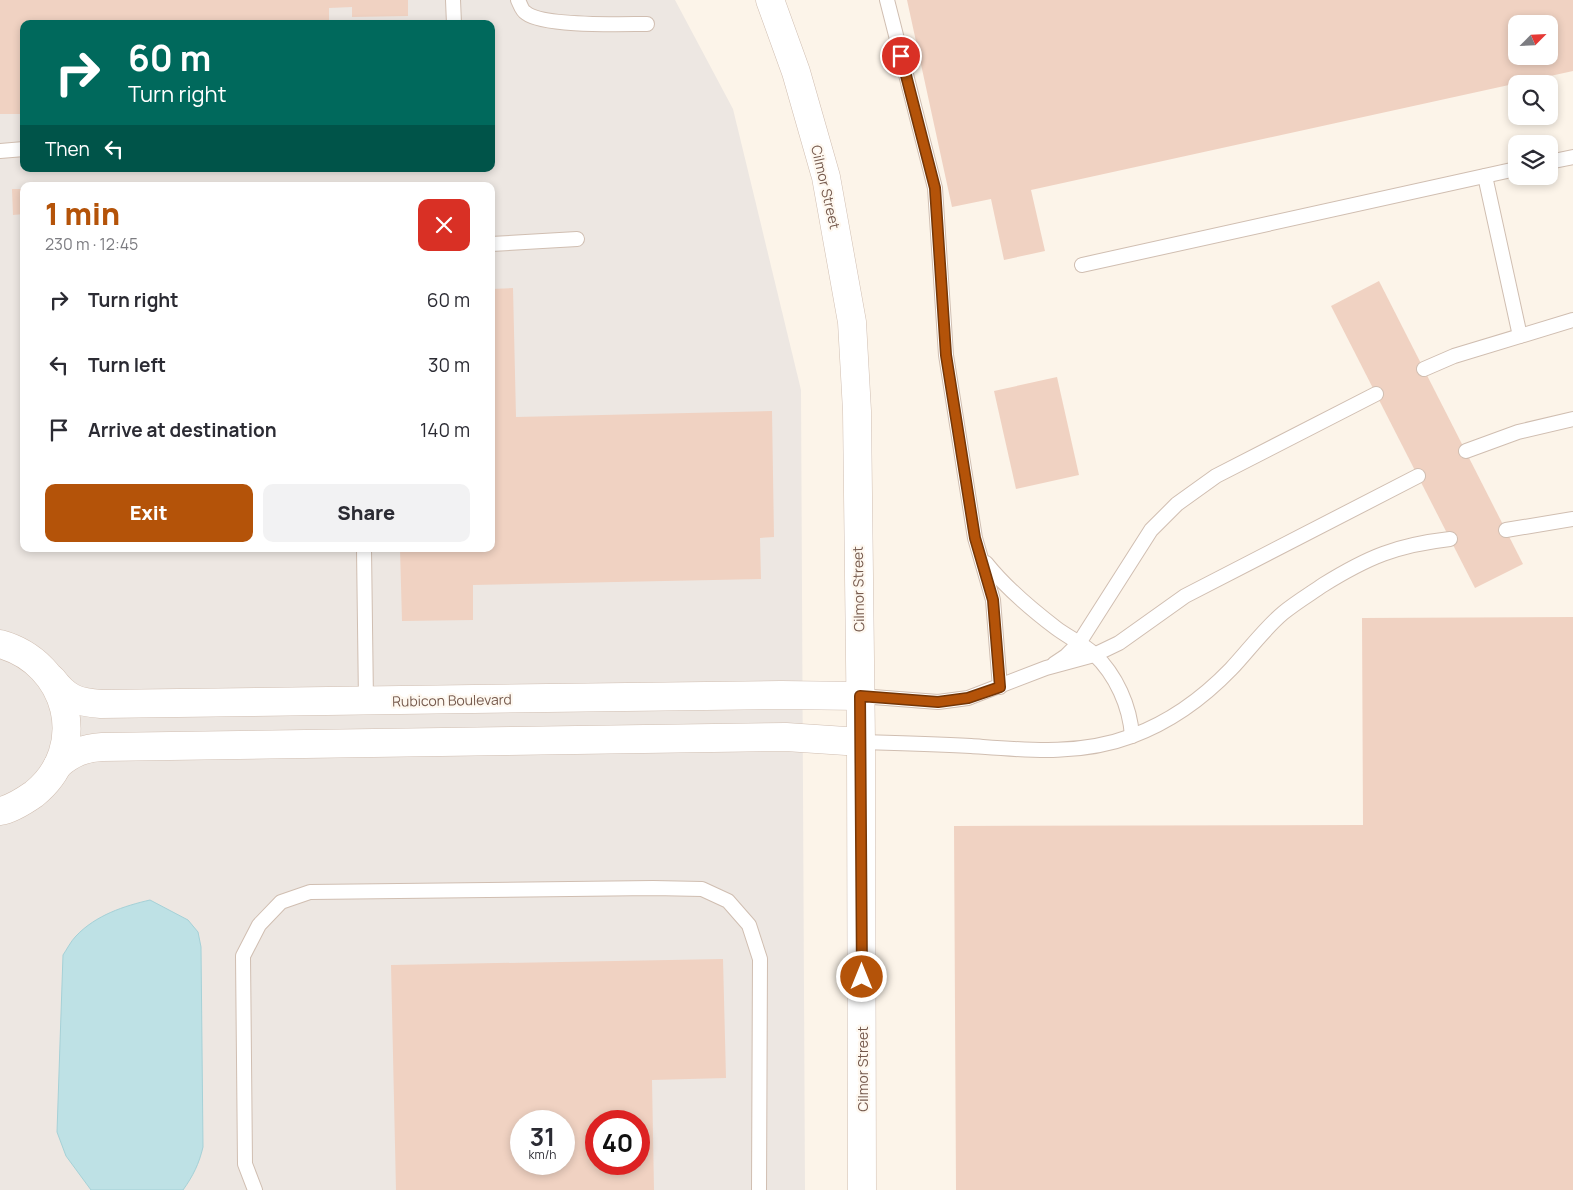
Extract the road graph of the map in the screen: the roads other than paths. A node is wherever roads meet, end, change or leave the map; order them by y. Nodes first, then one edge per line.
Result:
1 (453, 0) edge
2 (518, 0) edge
3 (770, 0) edge
4 (887, 0) edge
5 (454, 20) edge
6 (647, 24) dead end
7 (20, 149) edge
8 (0, 151) edge
9 (1573, 157) edge
10 (1558, 160) edge
11 (1508, 171) edge
12 (1485, 176) junction
13 (577, 239) dead end
14 (495, 244) edge
15 (1082, 265) dead end
16 (1573, 320) edge
17 (1520, 336) junction
18 (1424, 369) dead end
19 (1376, 394) dead end
20 (1573, 419) edge
21 (1466, 451) dead end
22 (1418, 476) dead end
23 (1573, 519) edge
24 (1506, 530) dead end
25 (1450, 539) dead end
26 (364, 552) edge
27 (982, 558) junction
28 (1079, 643) junction
29 (0, 644) edge
30 (1094, 654) junction
31 (1046, 668) junction
32 (52, 679) junction
33 (1000, 687) junction
34 (860, 696) junction
35 (366, 702) junction
36 (1132, 736) junction
37 (861, 742) junction
38 (58, 765) junction
39 (0, 810) edge
40 (255, 1190) edge
41 (759, 1190) edge
42 (862, 1190) edge

1 - 5 lane
2 - 6 lane
3 - 34 street, Cilmor Street
4 - 27 lane
7 - 8 lane
9 - 10 lane
11 - 12 lane
12 - 15 lane
12 - 17 lane
13 - 14 lane
16 - 17 lane
17 - 18 lane
19 - 28 lane
20 - 21 lane
22 - 30 lane
23 - 24 lane
25 - 36 lane
26 - 35 lane
27 - 28 lane
27 - 33 lane
28 - 30 lane
28 - 31 lane
29 - 32 street, Rubicon Boulevard
30 - 31 lane
30 - 36 lane
31 - 33 lane
32 - 35 street, Rubicon Boulevard
32 - 38 street
33 - 34 lane
34 - 35 street, Rubicon Boulevard
34 - 37 street, Cilmor Street
36 - 37 lane
37 - 38 street
37 - 42 street, Cilmor Street
38 - 39 street
40 - 41 lane

